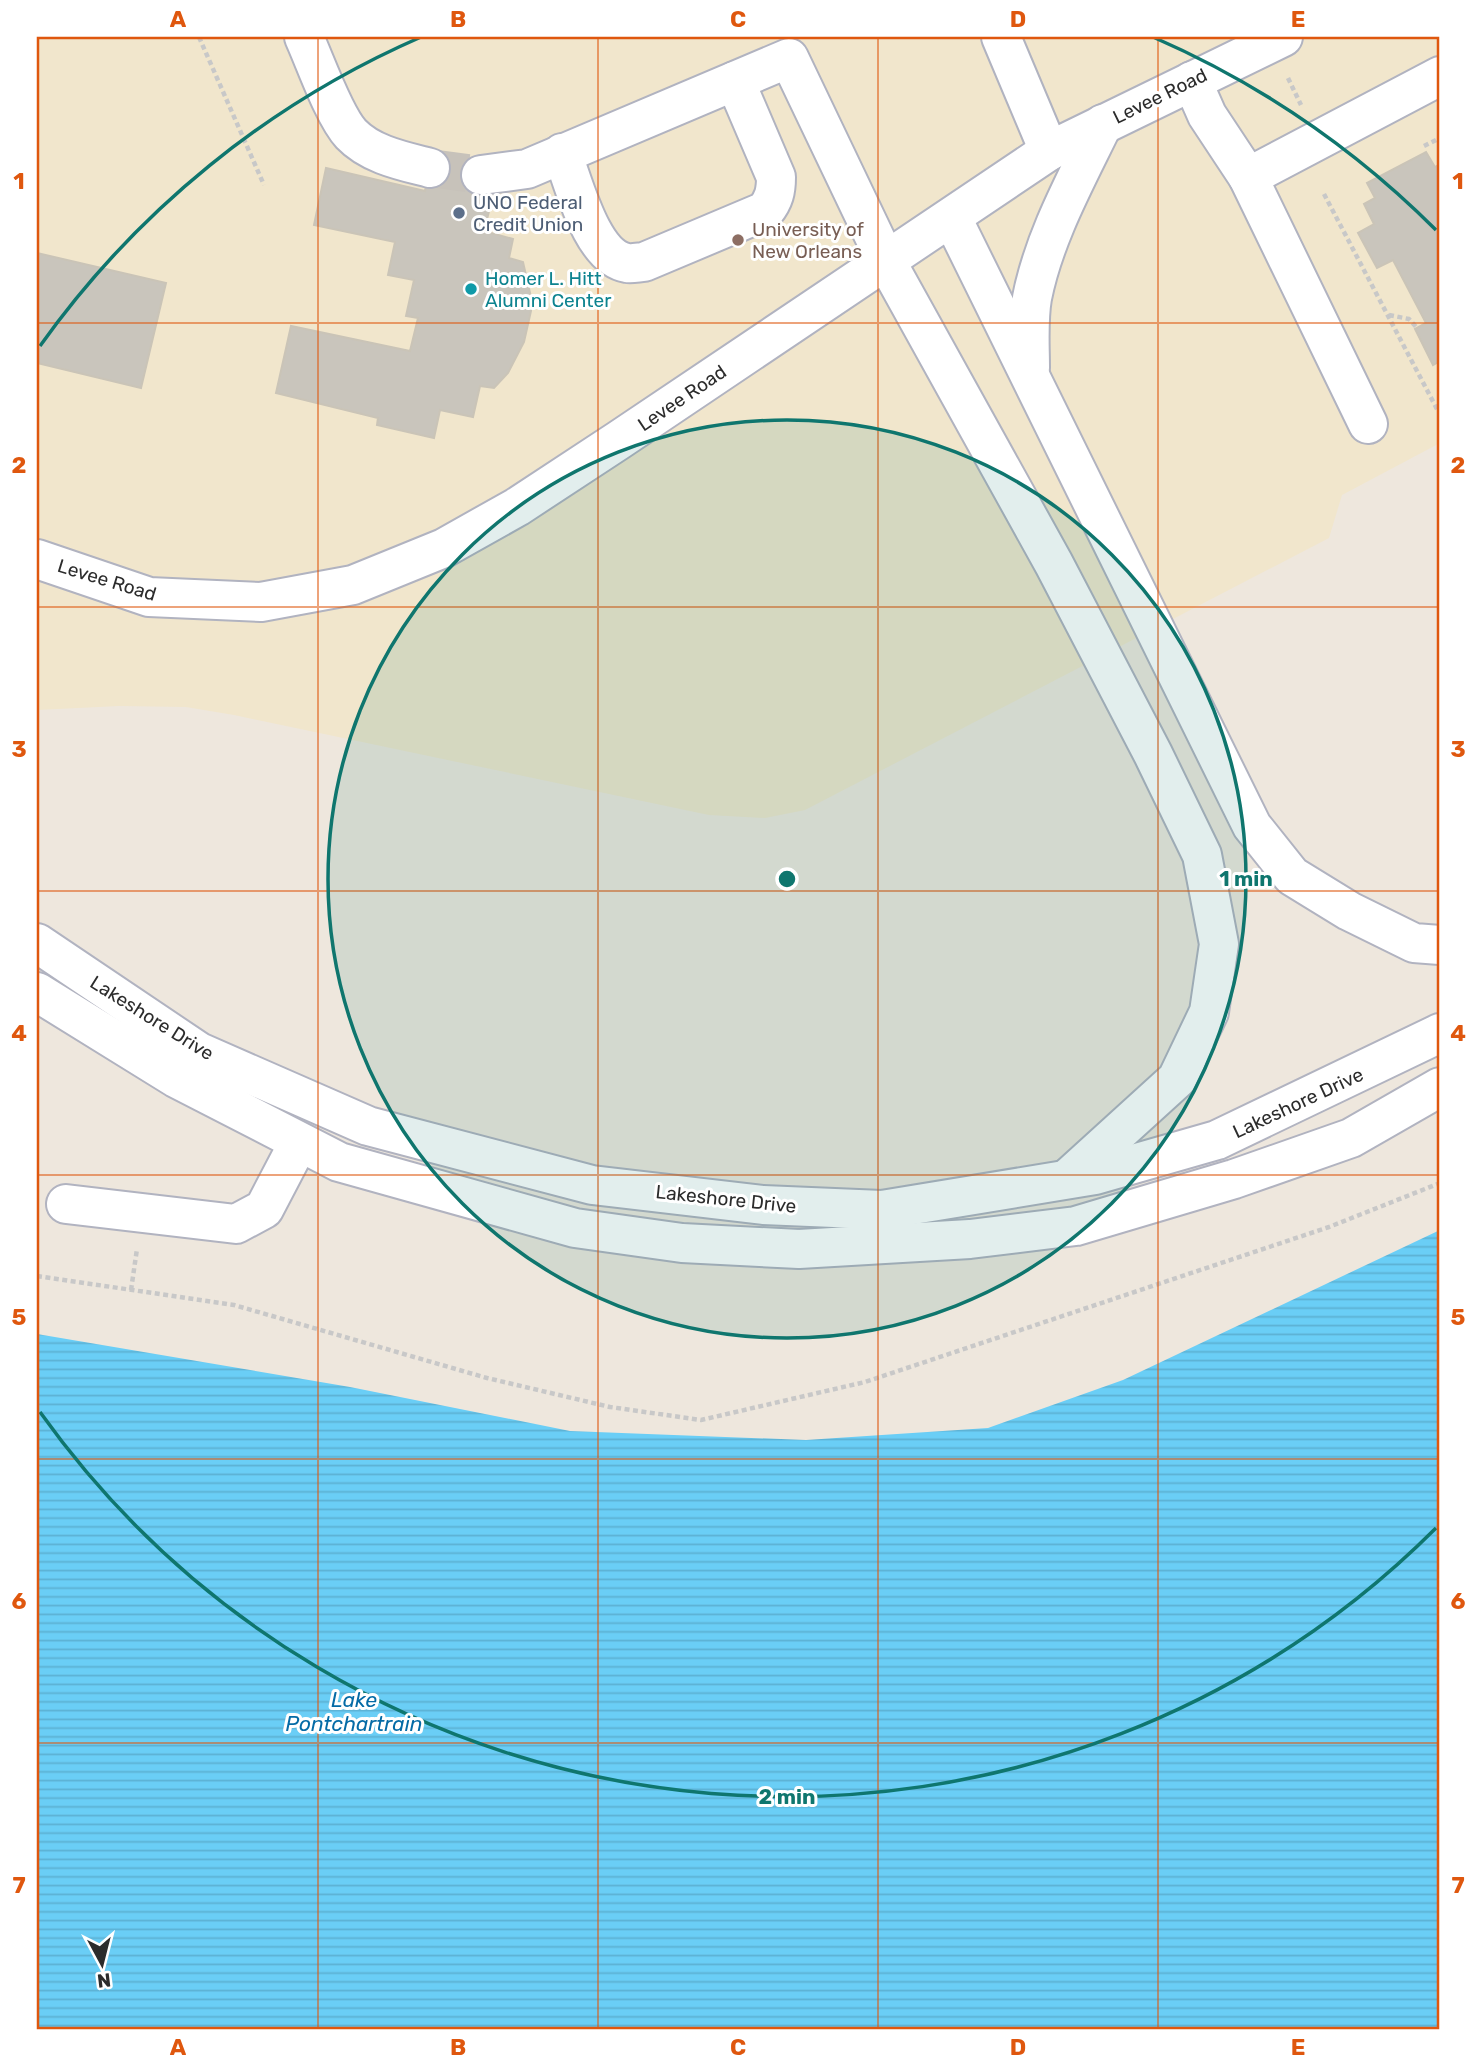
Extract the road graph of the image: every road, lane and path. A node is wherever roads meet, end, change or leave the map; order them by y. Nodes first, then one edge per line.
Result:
1 (199, 37) edge
2 (304, 37) edge
3 (1001, 37) edge
4 (1284, 55) edge
5 (1440, 76) edge
6 (735, 81) junction
7 (1192, 81) junction
8 (1103, 124) junction
9 (1440, 138) edge
10 (1318, 141) junction
11 (1424, 146) dead end
12 (1049, 150) junction
13 (562, 153) junction
14 (430, 167) tunnel mouth
15 (481, 176) tunnel mouth
16 (1248, 177) junction
17 (264, 185) dead end
18 (1324, 194) dead end
19 (952, 218) junction
20 (886, 261) junction
21 (1388, 314) junction
22 (1417, 328) dead end
23 (1030, 378) junction
24 (1438, 411) dead end
25 (1368, 424) dead end
26 (37, 559) edge
27 (37, 943) edge
28 (1440, 945) edge
29 (37, 992) edge
30 (1440, 1034) edge
31 (1440, 1087) edge
32 (299, 1142) junction
33 (1067, 1180) junction
34 (1440, 1183) edge
35 (66, 1204) dead end
36 (37, 1276) edge

1 - 17 path
2 - 14 street
3 - 12 street
4 - 7 street, Levee Road
4 - 10 path
5 - 10 street
6 - 13 street
6 - 13 street
6 - 20 street
7 - 8 street, Levee Road
7 - 16 street
8 - 12 street, Levee Road
8 - 23 street
9 - 11 path
10 - 16 street
12 - 19 street, Levee Road
13 - 15 street
16 - 25 street
18 - 21 path
19 - 20 street, Levee Road
19 - 23 street
20 - 26 street, Levee Road
20 - 33 street
21 - 22 path
21 - 24 path
23 - 28 street
27 - 33 street, Lakeshore Drive
29 - 32 street, Lakeshore Drive
30 - 33 street, Lakeshore Drive
31 - 32 street, Lakeshore Drive
32 - 35 street
34 - 36 path

